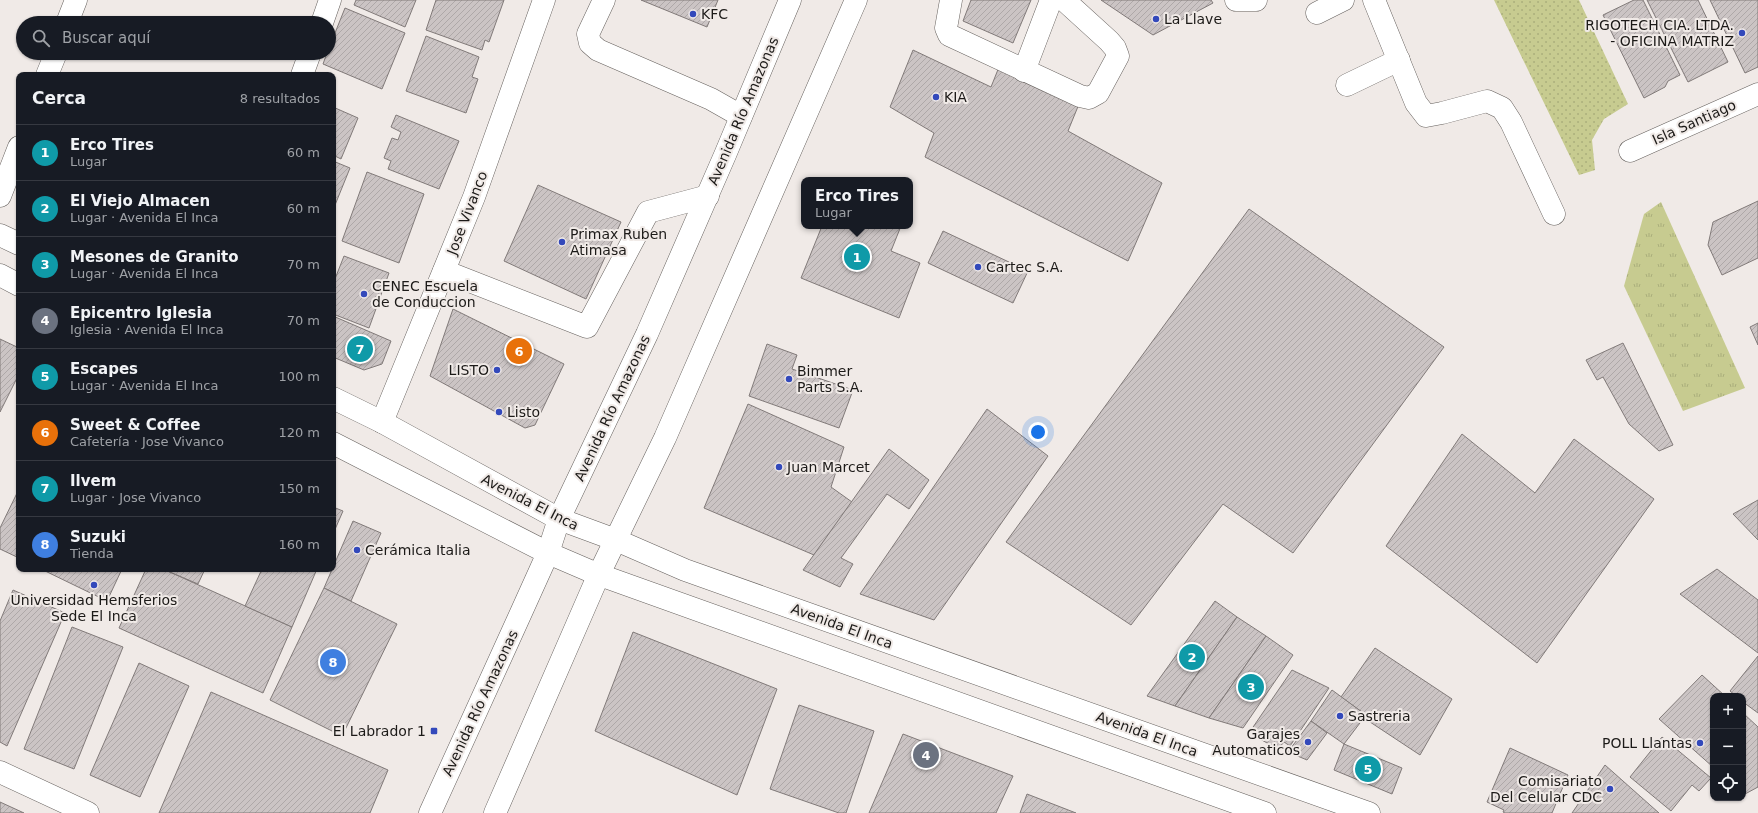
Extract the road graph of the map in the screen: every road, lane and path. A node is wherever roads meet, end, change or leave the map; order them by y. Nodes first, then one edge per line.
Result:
1 (76, 0) edge
2 (330, 0) edge
3 (544, 0) edge
4 (604, 0) edge
5 (790, 0) edge
6 (856, 0) edge
7 (951, 0) edge
8 (1051, 0) edge
9 (1064, 0) edge
10 (1236, 0) edge
11 (1256, 0) edge
12 (1343, 0) edge
13 (1374, 0) edge
14 (1317, 13) dead end
15 (70, 16) edge
16 (324, 16) edge
17 (53, 60) edge
18 (307, 60) edge
19 (1399, 60) junction
20 (1024, 71) junction
21 (48, 72) edge
22 (303, 72) edge
23 (1347, 85) dead end
24 (1758, 94) edge
25 (741, 116) junction
26 (1630, 151) dead end
27 (16, 155) edge
28 (0, 196) edge
29 (708, 196) junction
30 (1554, 214) dead end
31 (0, 235) edge
32 (16, 243) edge
33 (444, 271) junction
34 (0, 276) edge
35 (16, 284) edge
36 (336, 399) edge
37 (382, 422) junction
38 (336, 444) edge
39 (559, 520) junction
40 (616, 540) junction
41 (548, 553) junction
42 (598, 574) junction
43 (0, 772) edge
44 (88, 813) edge
45 (430, 813) edge
46 (495, 813) edge
47 (1265, 813) edge
48 (1369, 813) edge

1 - 15 main road
2 - 16 main road
3 - 33 main road, Jose Vivanco
4 - 25 main road
5 - 25 main road, Avenida Río Amazonas
6 - 40 main road
7 - 20 main road
8 - 20 main road
9 - 20 main road
10 - 11 main road
12 - 14 main road
13 - 19 main road
17 - 21 main road
18 - 22 main road
19 - 23 main road
19 - 30 main road
24 - 26 main road, Isla Santiago
25 - 29 main road, Avenida Río Amazonas
27 - 28 main road
29 - 33 main road
29 - 39 main road, Avenida Río Amazonas
31 - 32 main road
33 - 37 main road, Jose Vivanco
34 - 35 main road
36 - 37 main road, Avenida El Inca
37 - 39 main road, Avenida El Inca
38 - 41 main road
39 - 40 main road, Avenida El Inca
39 - 41 main road, Avenida Río Amazonas
40 - 42 main road
40 - 48 main road, Avenida El Inca
41 - 42 main road
41 - 45 main road, Avenida Río Amazonas
42 - 46 main road
42 - 47 main road
43 - 44 main road

